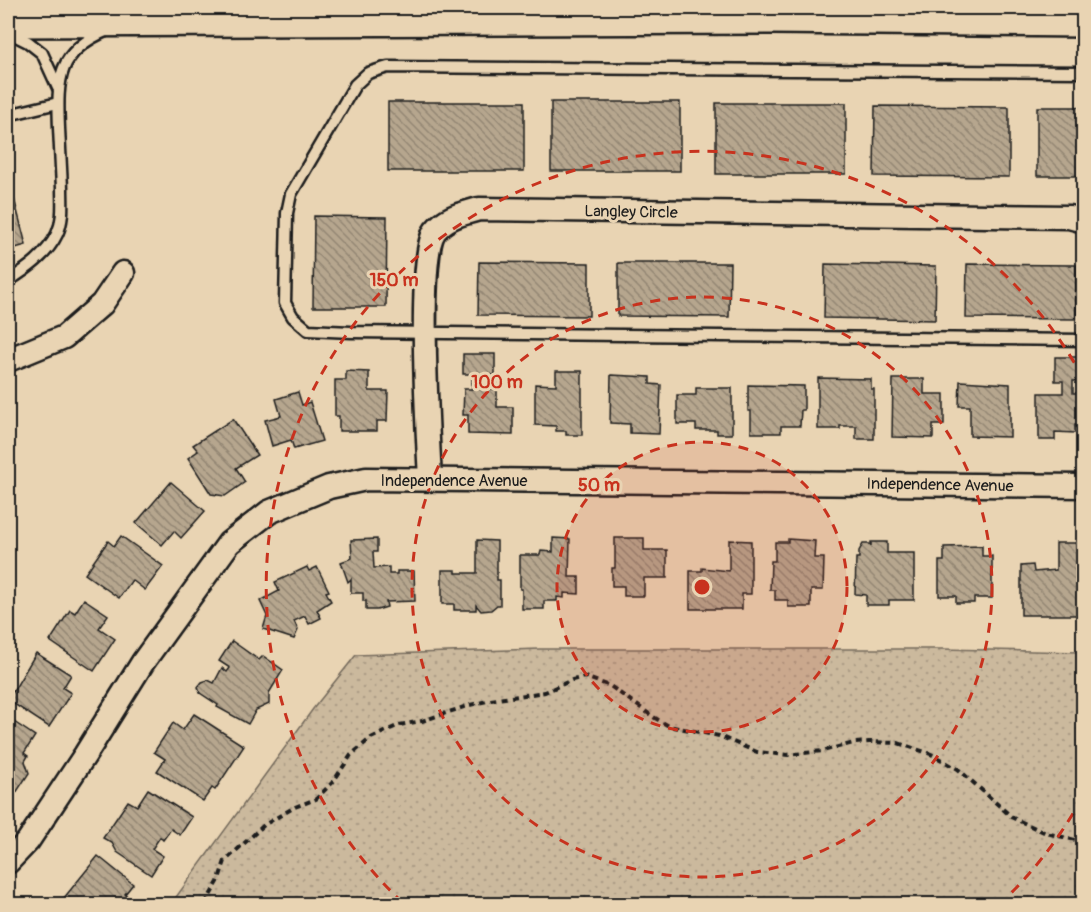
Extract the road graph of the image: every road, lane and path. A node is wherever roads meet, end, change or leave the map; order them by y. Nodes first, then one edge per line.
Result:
1 (132, 19) junction
2 (8, 20) edge
3 (1083, 20) edge
4 (8, 32) edge
5 (1083, 72) edge
6 (58, 88) junction
7 (58, 103) junction
8 (8, 115) edge
9 (1083, 221) edge
10 (123, 273) dead end
11 (8, 281) edge
12 (425, 334) junction
13 (1083, 340) edge
14 (8, 360) edge
15 (429, 479) junction
16 (1083, 486) edge
17 (1083, 842) edge
18 (8, 862) edge
19 (205, 904) edge

1 - 2 main road
1 - 3 main road
1 - 6 lane
4 - 6 lane
5 - 12 lane
6 - 7 lane
7 - 8 lane
7 - 11 lane
9 - 12 street, Langley Circle
10 - 14 street
12 - 13 lane
12 - 15 street, Langley Circle
15 - 16 street, Independence Avenue
15 - 18 street, Independence Avenue
17 - 19 path

